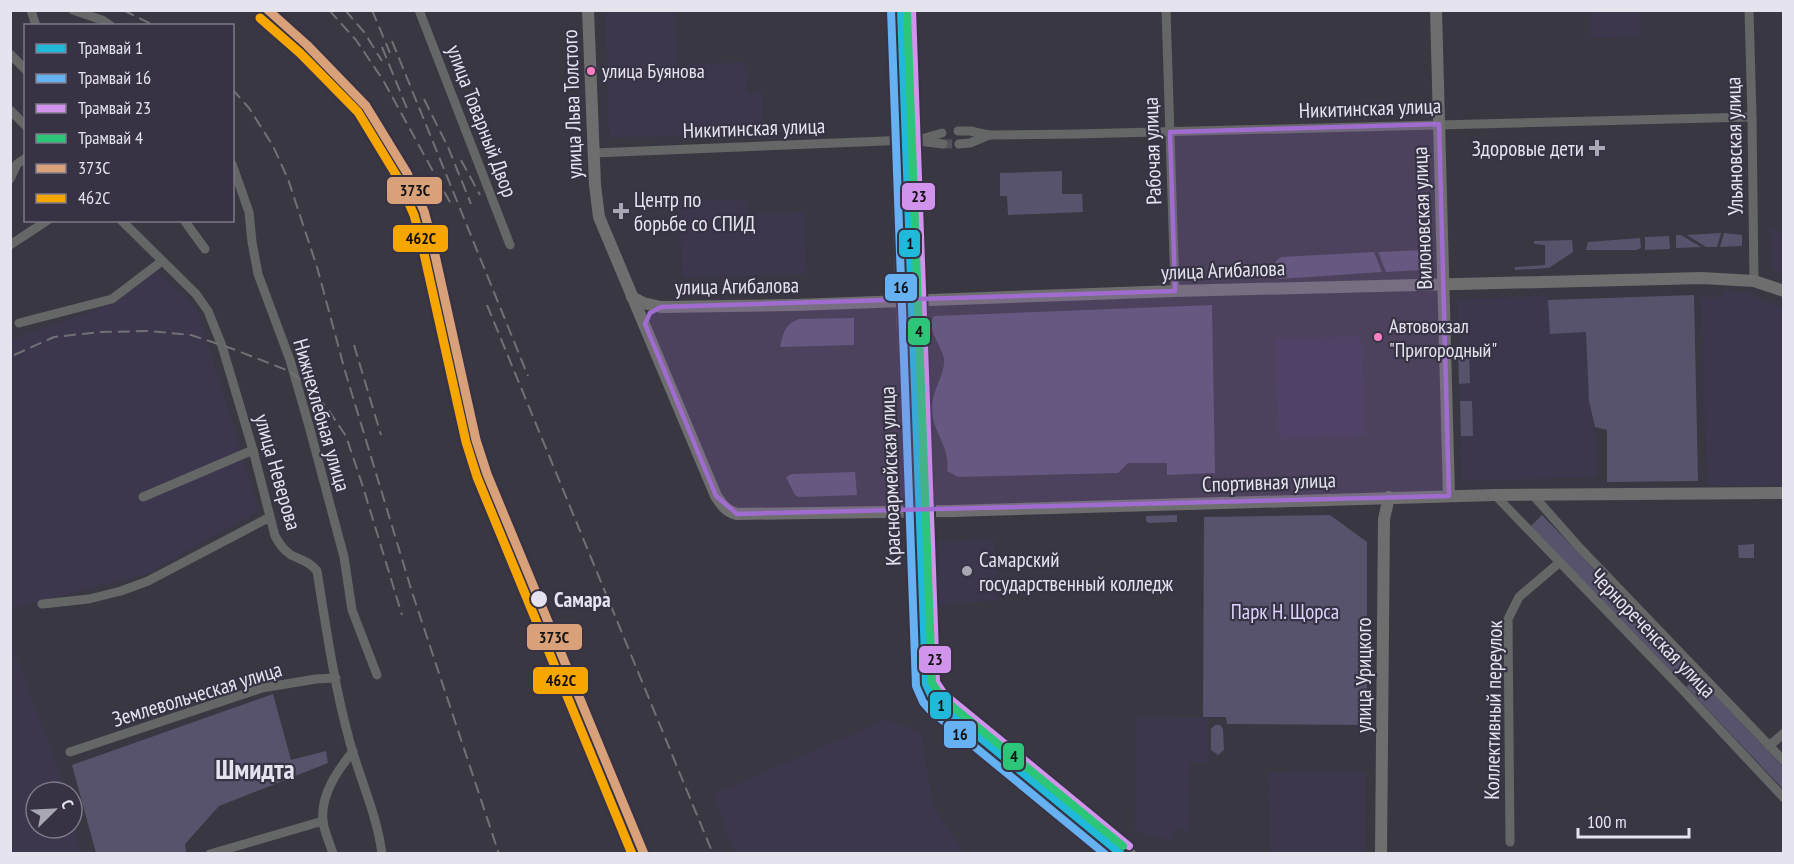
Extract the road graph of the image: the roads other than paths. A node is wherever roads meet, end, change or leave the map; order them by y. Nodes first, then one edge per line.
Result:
1 (73, 10) edge
2 (419, 10) edge
3 (588, 10) edge
4 (891, 10) edge
5 (904, 10) edge
6 (1166, 10) edge
7 (1436, 10) edge
8 (1749, 10) edge
9 (108, 24) edge
10 (10, 54) edge
11 (24, 68) edge
12 (10, 110) edge
13 (1752, 117) junction
14 (24, 124) edge
15 (1439, 124) junction
16 (958, 131) tunnel mouth
17 (1170, 132) junction
18 (942, 133) tunnel mouth
19 (989, 135) junction
20 (907, 140) junction
21 (943, 144) tunnel mouth
22 (959, 144) tunnel mouth
23 (594, 153) junction
24 (24, 159) edge
25 (234, 170) edge
26 (10, 179) edge
27 (45, 222) edge
28 (123, 222) edge
29 (185, 222) edge
30 (10, 245) edge
31 (510, 245) dead end
32 (205, 249) dead end
33 (162, 261) junction
34 (1754, 281) junction
35 (1443, 285) junction
36 (1175, 291) junction
37 (1784, 291) edge
38 (632, 297) junction
39 (902, 301) junction
40 (915, 301) junction
41 (661, 307) junction
42 (19, 323) dead end
43 (646, 331) junction
44 (253, 450) junction
45 (1784, 493) edge
46 (1532, 494) junction
47 (1495, 495) junction
48 (1449, 496) junction
49 (143, 497) dead end
50 (1389, 497) junction
51 (917, 511) junction
52 (755, 514) joint
53 (270, 517) junction
54 (1560, 562) junction
55 (42, 604) dead end
56 (377, 675) dead end
57 (336, 678) junction
58 (1784, 733) edge
59 (1769, 746) junction
60 (353, 751) junction
61 (70, 752) dead end
62 (1784, 761) edge
63 (1784, 798) edge
64 (323, 821) junction
65 (1510, 843) dead end
66 (210, 854) edge
67 (333, 854) edge
68 (382, 854) edge
69 (1108, 854) edge
70 (1130, 854) edge
71 (1381, 854) edge

1 - 9 street
2 - 31 street, улица Товарный Двор
3 - 23 main road, улица Льва Толстого
4 - 20 main road, Красноармейская улица
5 - 20 main road, Красноармейская улица
6 - 17 street, Рабочая улица
7 - 15 main road, Вилоновская улица
8 - 13 street, Ульяновская улица
10 - 11 street
12 - 14 street
13 - 15 street, Никитинская улица
13 - 34 street, Ульяновская улица
15 - 17 street, Никитинская улица
15 - 35 main road, Вилоновская улица
16 - 19 street, Никитинская улица
17 - 19 street, Никитинская улица
17 - 36 street, Рабочая улица
18 - 20 street, Никитинская улица
19 - 22 street, Никитинская улица
20 - 21 street, Никитинская улица
20 - 23 street, Никитинская улица
20 - 39 main road, Красноармейская улица
20 - 40 main road, Красноармейская улица
23 - 38 main road, улица Льва Толстого
24 - 26 street
25 - 56 street, Нижнехлебная улица
27 - 30 street
28 - 33 street, улица Неверова
29 - 32 street
33 - 42 street
33 - 44 street, улица Неверова
34 - 35 main road, улица Агибалова
34 - 37 main road, улица Агибалова
35 - 36 main road, улица Агибалова
35 - 48 main road, Вилоновская улица
36 - 40 main road, улица Агибалова
38 - 41 main road, улица Агибалова
38 - 43 main road, улица Льва Толстого
39 - 40 main road, улица Агибалова
39 - 41 main road, улица Агибалова
39 - 51 main road, Красноармейская улица
40 - 51 main road, Красноармейская улица
41 - 43 main road
43 - 52 main road, улица Льва Толстого
44 - 49 street
44 - 53 street, улица Неверова
45 - 46 main road, Спортивная улица
46 - 47 main road, Спортивная улица
46 - 59 street, Чернореченская улица
47 - 48 main road, Спортивная улица
47 - 54 street, Чернореченская улица
48 - 50 main road, Спортивная улица
50 - 51 main road, Спортивная улица
50 - 71 main road, улица Урицкого
51 - 52 main road, Спортивная улица
51 - 69 main road, Красноармейская улица
51 - 70 main road, Красноармейская улица
53 - 55 street
53 - 57 street, улица Неверова
54 - 63 street, Чернореченская улица
54 - 65 street, Коллективный переулок
57 - 60 street, улица Неверова
57 - 61 street, Землевольческая улица
58 - 59 street
59 - 62 street, Чернореченская улица
60 - 64 street
60 - 68 street, улица Неверова
64 - 66 street
64 - 67 street

